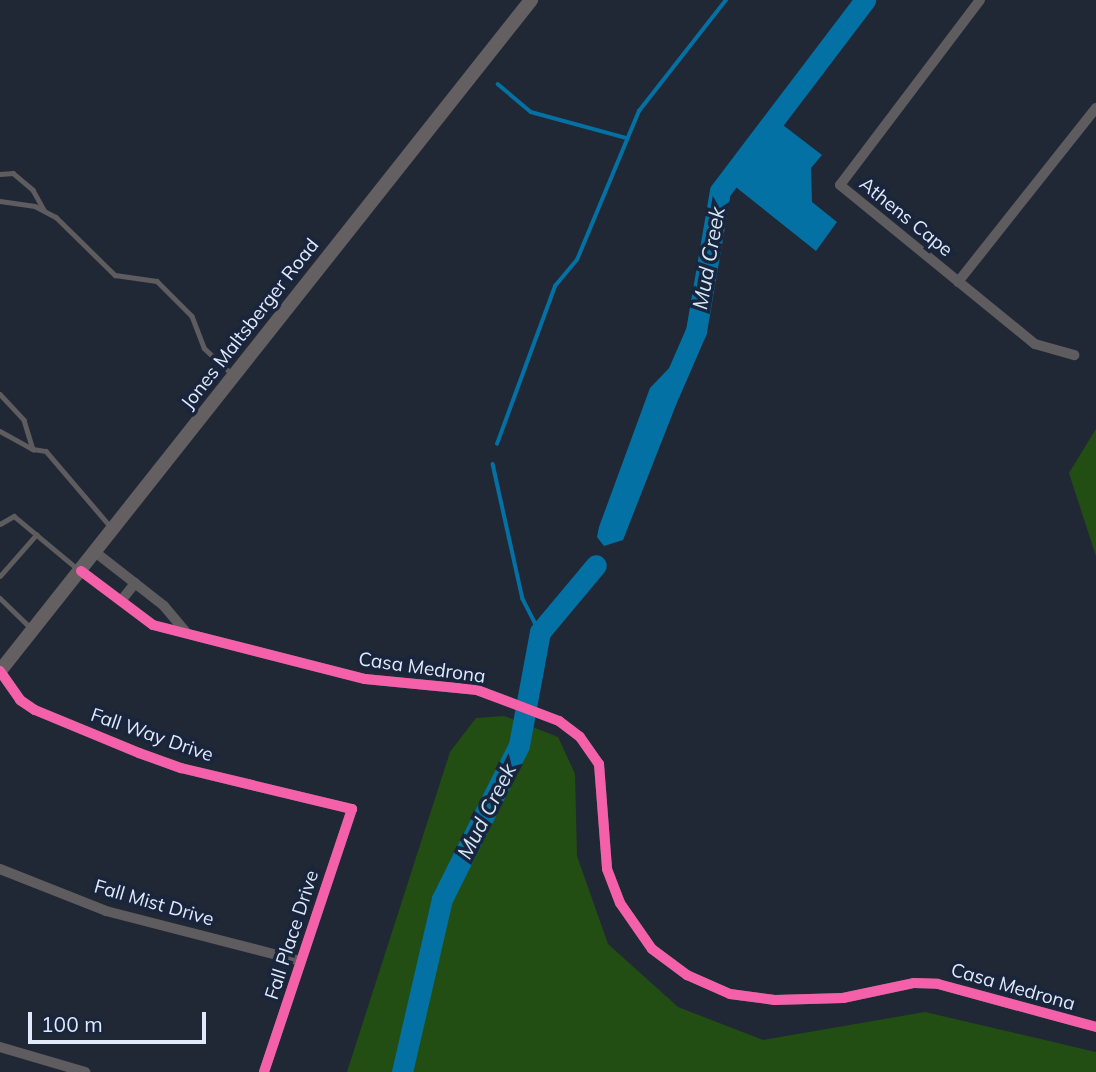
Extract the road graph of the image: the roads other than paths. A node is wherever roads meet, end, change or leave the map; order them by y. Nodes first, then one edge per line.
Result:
1 (531, 0) edge
2 (980, 0) edge
3 (1096, 108) edge
4 (0, 174) edge
5 (0, 201) edge
6 (45, 211) junction
7 (958, 282) junction
8 (1074, 355) dead end
9 (234, 376) junction
10 (0, 394) edge
11 (0, 431) edge
12 (33, 449) junction
13 (0, 524) edge
14 (113, 529) junction
15 (36, 535) junction
16 (95, 552) junction
17 (81, 571) junction
18 (0, 576) edge
19 (135, 583) junction
20 (0, 598) edge
21 (121, 601) junction
22 (33, 629) junction
23 (186, 632) junction
24 (0, 671) edge
25 (352, 809) joint
26 (0, 869) edge
27 (301, 961) junction
28 (1096, 1027) edge
29 (0, 1047) edge
30 (85, 1072) edge
31 (264, 1072) edge

1 - 9 main road, Jones Maltsberger Road
2 - 7 street, Athens Cape
3 - 7 street
4 - 6 lane
5 - 6 lane
6 - 9 lane
7 - 8 street, Athens Cape
9 - 14 main road, Jones Maltsberger Road
10 - 12 lane
11 - 12 lane
12 - 14 lane
13 - 15 lane
14 - 16 main road, Jones Maltsberger Road
15 - 17 lane
15 - 18 lane
16 - 17 main road, Jones Maltsberger Road
16 - 19 street
17 - 21 street, Casa Medrona
17 - 22 main road, Jones Maltsberger Road
19 - 21 street
19 - 23 street
20 - 22 lane
21 - 23 street, Casa Medrona
22 - 24 main road, Jones Maltsberger Road
23 - 28 street, Casa Medrona
24 - 25 street, Fall Way Drive
25 - 27 street, Fall Place Drive
26 - 27 street, Fall Mist Drive
27 - 31 street, Fall Place Drive
29 - 30 street

